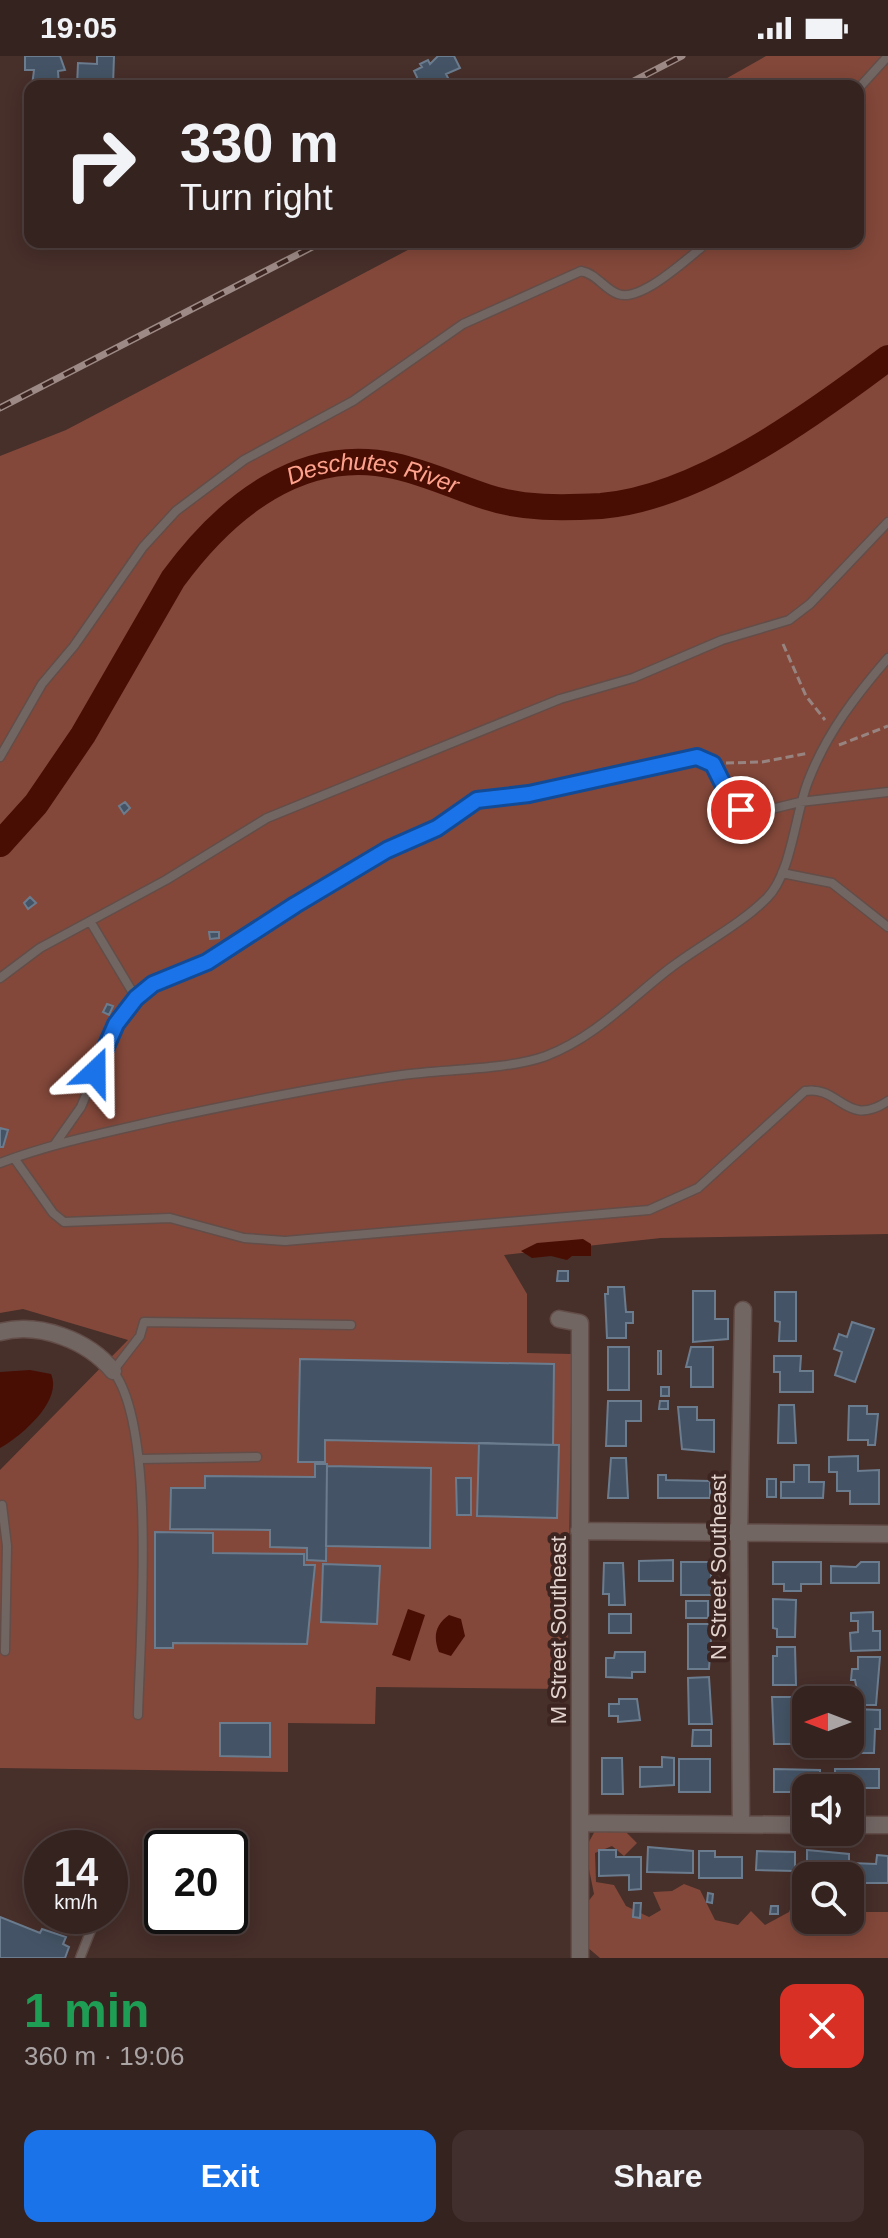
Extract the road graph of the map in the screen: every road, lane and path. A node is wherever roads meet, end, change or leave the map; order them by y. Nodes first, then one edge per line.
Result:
1 (888, 56) edge
2 (864, 82) edge
3 (700, 248) edge
4 (888, 522) edge
5 (783, 644) dead end
6 (888, 658) edge
7 (888, 726) edge
8 (834, 728) junction
9 (821, 751) junction
10 (0, 757) edge
11 (708, 761) junction
12 (888, 792) edge
13 (800, 802) junction
14 (782, 873) junction
15 (90, 921) junction
16 (888, 927) edge
17 (0, 978) edge
18 (136, 998) junction
19 (888, 1101) edge
20 (55, 1144) junction
21 (14, 1158) junction
22 (0, 1163) edge
23 (743, 1310) dead end
24 (559, 1319) dead end
25 (351, 1325) dead end
26 (0, 1332) edge
27 (113, 1371) junction
28 (257, 1457) dead end
29 (140, 1459) junction
30 (2, 1505) dead end
31 (579, 1531) junction
32 (739, 1532) junction
33 (888, 1534) edge
34 (5, 1651) dead end
35 (138, 1715) dead end
36 (581, 1823) junction
37 (741, 1824) junction
38 (792, 1825) edge
39 (864, 1825) edge
40 (888, 1825) edge
41 (89, 1934) edge
42 (80, 1958) edge
43 (580, 1958) edge

1 - 2 lane
3 - 10 lane
4 - 15 lane
5 - 8 path
6 - 8 lane
7 - 9 path
8 - 9 lane
9 - 11 path
9 - 13 lane
11 - 13 lane
11 - 18 lane
12 - 13 lane
13 - 14 lane
14 - 16 lane
14 - 20 lane
15 - 17 lane
15 - 18 lane
18 - 20 lane
19 - 21 lane
20 - 21 lane
21 - 22 lane
23 - 32 street, N Street Southeast
24 - 31 street, M Street Southeast
25 - 27 lane
26 - 27 street
27 - 29 lane
28 - 29 lane
29 - 35 lane
30 - 34 lane
31 - 32 street
31 - 36 street, M Street Southeast
32 - 33 street
32 - 37 street, N Street Southeast
36 - 37 street
36 - 43 street, M Street Southeast
37 - 38 street
39 - 40 street
41 - 42 lane

